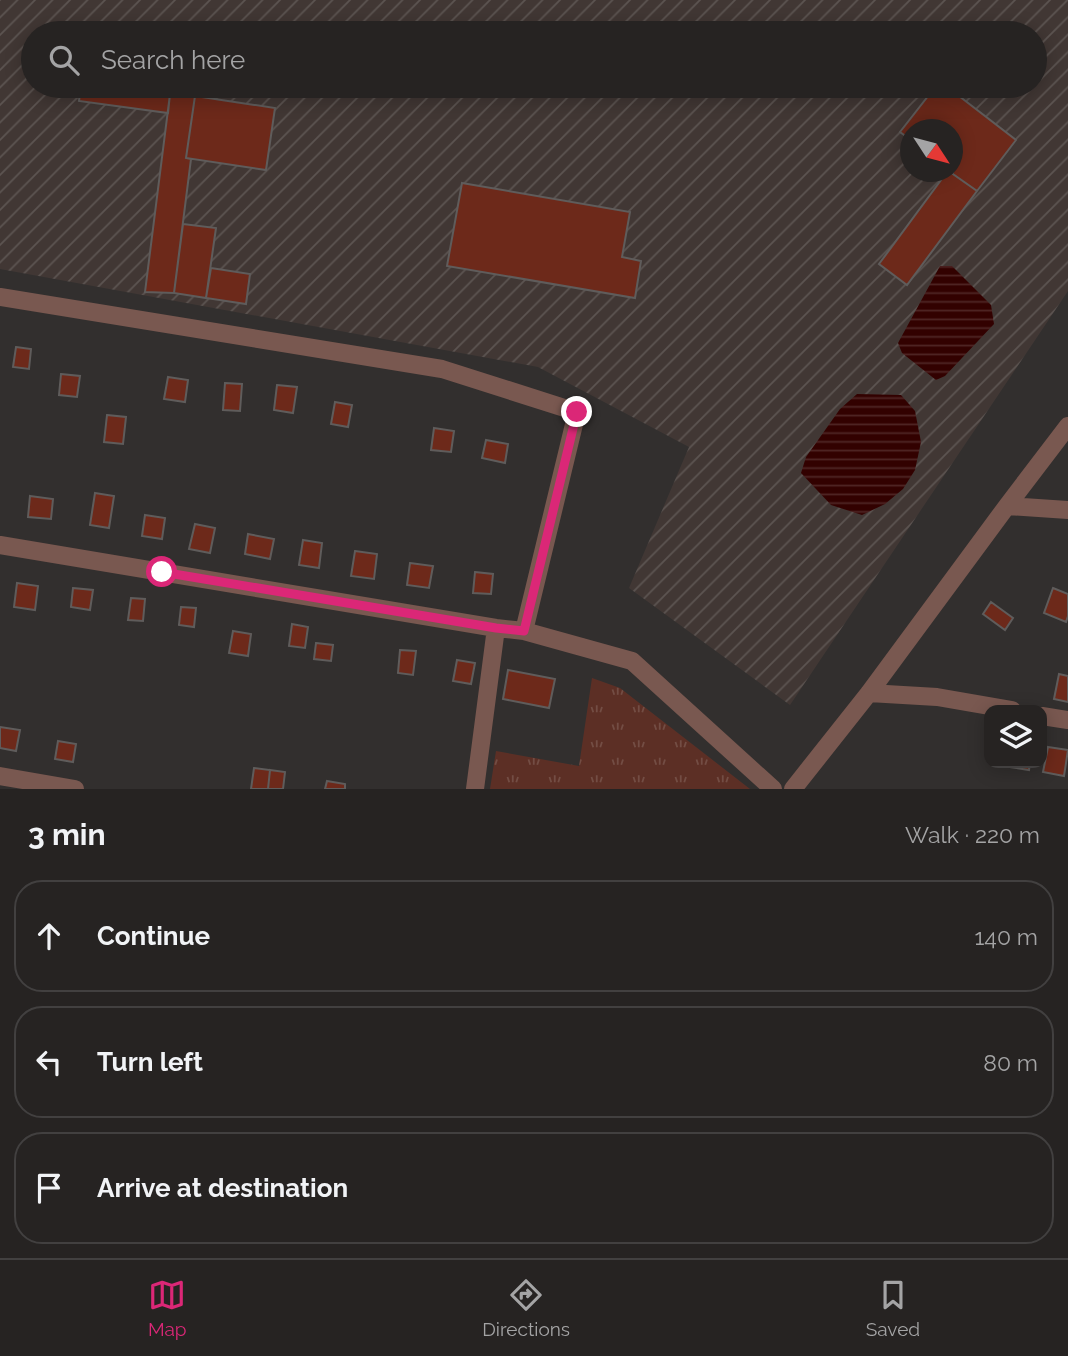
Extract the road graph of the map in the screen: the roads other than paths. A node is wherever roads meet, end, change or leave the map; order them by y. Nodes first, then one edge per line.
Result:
1 (0, 297) edge
2 (1068, 426) edge
3 (1007, 506) junction
4 (1068, 510) edge
5 (0, 545) edge
6 (496, 628) junction
7 (524, 631) junction
8 (869, 693) junction
9 (984, 705) edge
10 (1047, 717) edge
11 (1068, 720) edge
12 (0, 776) edge
13 (75, 789) edge
14 (475, 789) edge
15 (773, 789) edge
16 (793, 789) edge

1 - 7 street
2 - 3 street
3 - 4 street
3 - 8 street
5 - 6 street
6 - 7 street
6 - 14 street
7 - 15 street
8 - 9 street
8 - 16 street
10 - 11 street
12 - 13 street

